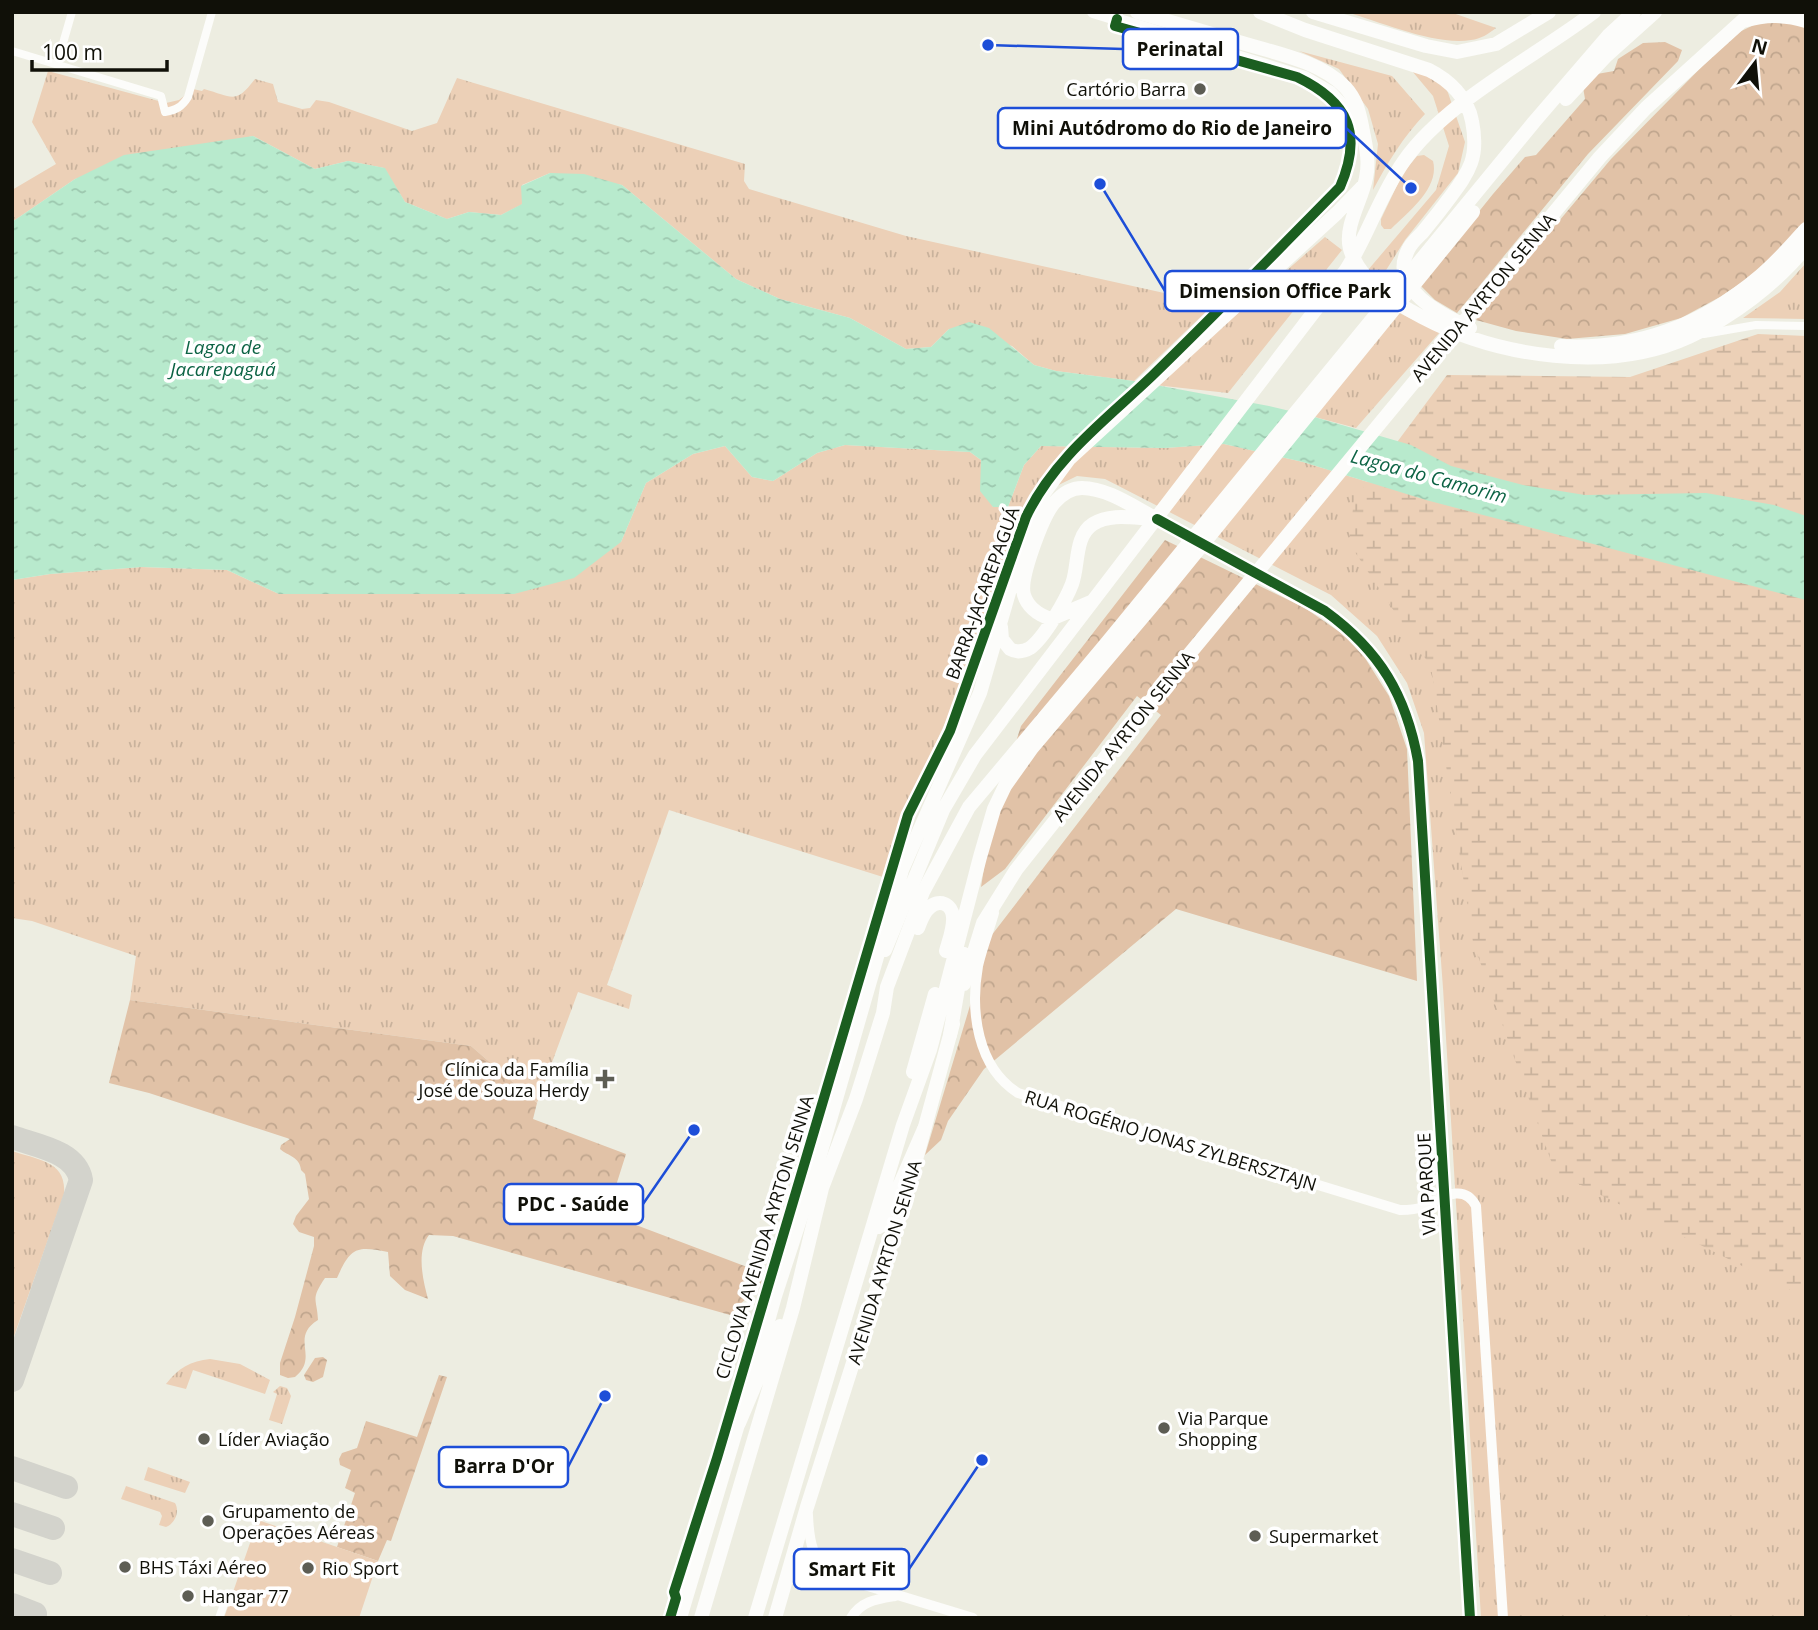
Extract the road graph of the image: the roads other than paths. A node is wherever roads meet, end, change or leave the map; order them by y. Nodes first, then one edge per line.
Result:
1 (72, 12) edge
2 (212, 12) edge
3 (1093, 12) edge
4 (1137, 12) edge
5 (1260, 12) edge
6 (1313, 12) edge
7 (1549, 12) edge
8 (1594, 12) edge
9 (1634, 12) edge
10 (1656, 12) edge
11 (1752, 12) edge
12 (1806, 21) edge
13 (1738, 23) junction
14 (1356, 25) junction
15 (1148, 29) junction
16 (12, 51) edge
17 (57, 64) junction
18 (1464, 100) junction
19 (1361, 124) junction
20 (1538, 125) junction
21 (1364, 185) junction
22 (1806, 229) edge
23 (1806, 247) edge
24 (1806, 326) edge
25 (1688, 338) junction
26 (1157, 519) junction
27 (1093, 602) junction
28 (1002, 612) junction
29 (1028, 745) junction
30 (970, 891) junction
31 (998, 900) junction
32 (872, 976) junction
33 (883, 1013) junction
34 (950, 1035) junction
35 (903, 1125) junction
36 (924, 1129) junction
37 (1443, 1176) junction
38 (1459, 1194) junction
39 (1444, 1195) junction
40 (1429, 1204) junction
41 (1445, 1209) junction
42 (866, 1249) junction
43 (793, 1308) junction
44 (739, 1423) junction
45 (807, 1507) junction
46 (899, 1596) junction
47 (223, 1607) dead end
48 (219, 1618) edge
49 (680, 1618) edge
50 (701, 1618) edge
51 (755, 1618) edge
52 (775, 1618) edge
53 (851, 1618) edge
54 (973, 1618) edge
55 (1470, 1618) edge
56 (1503, 1618) edge

1 - 17 street
2 - 17 street
3 - 15 main road
4 - 15 highway
4 - 19 highway
5 - 18 highway
6 - 14 highway
7 - 14 highway
8 - 27 highway
9 - 20 highway, AVENIDA AYRTON SENNA
10 - 20 highway, AVENIDA AYRTON SENNA
11 - 13 highway, AVENIDA AYRTON SENNA
12 - 13 highway
13 - 31 highway, AVENIDA AYRTON SENNA
14 - 18 highway
15 - 19 main road
16 - 17 street
18 - 22 highway
19 - 21 highway
20 - 29 highway, AVENIDA AYRTON SENNA
21 - 25 highway
21 - 28 highway
23 - 25 highway
24 - 25 street
26 - 27 highway
26 - 28 highway
26 - 37 street, VIA PARQUE
27 - 32 highway
28 - 32 highway
29 - 30 highway, AVENIDA AYRTON SENNA
29 - 33 highway, AVENIDA AYRTON SENNA
30 - 34 highway
30 - 35 highway, AVENIDA AYRTON SENNA
31 - 34 highway, AVENIDA AYRTON SENNA
31 - 40 street, RUA ROGÉRIO JONAS ZYLBERSZTAJN
32 - 44 highway
33 - 35 highway
33 - 43 highway, AVENIDA AYRTON SENNA
34 - 36 highway, AVENIDA AYRTON SENNA
35 - 42 highway, AVENIDA AYRTON SENNA
36 - 42 highway
36 - 45 highway, AVENIDA AYRTON SENNA
37 - 39 street, VIA PARQUE
37 - 40 street
38 - 39 street, VIA PARQUE
38 - 41 street
38 - 56 street, VIA PARQUE
39 - 40 street, RUA ROGÉRIO JONAS ZYLBERSZTAJN
39 - 41 street, VIA PARQUE
41 - 55 street, VIA PARQUE
42 - 51 highway, AVENIDA AYRTON SENNA
43 - 44 highway
43 - 50 highway, AVENIDA AYRTON SENNA
44 - 49 highway
45 - 46 street
45 - 52 highway, AVENIDA AYRTON SENNA
46 - 53 street
46 - 54 street
47 - 48 street

